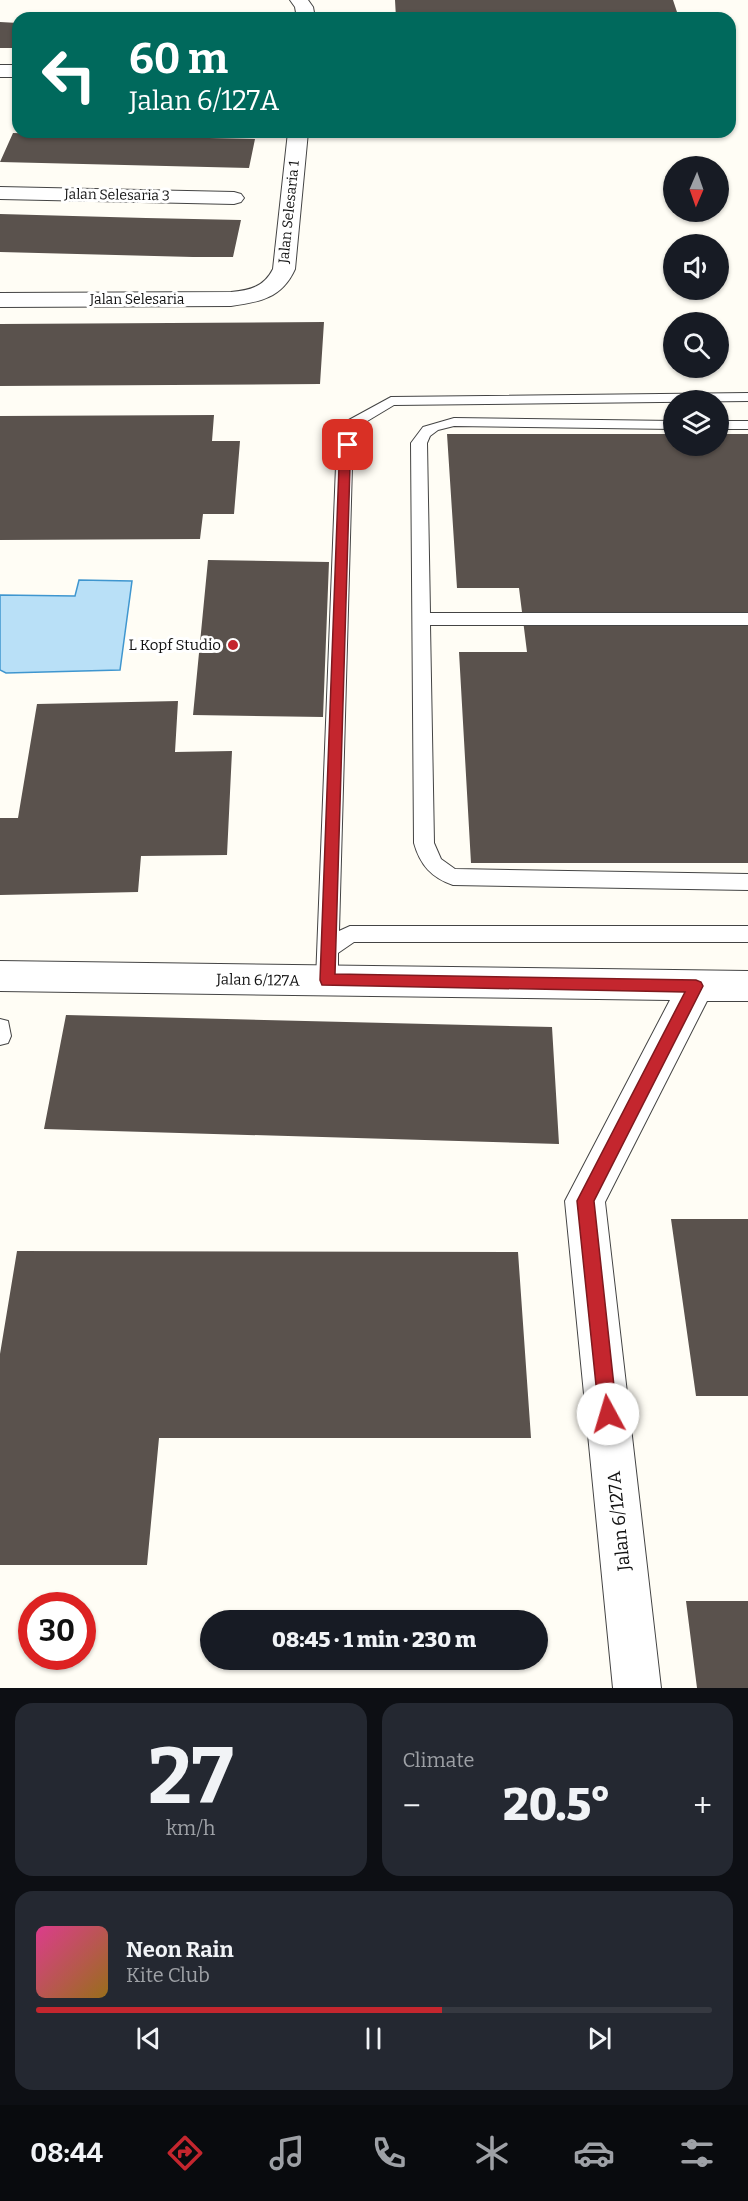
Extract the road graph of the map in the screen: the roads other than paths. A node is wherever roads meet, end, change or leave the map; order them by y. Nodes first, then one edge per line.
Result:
1 (297, 138) edge
2 (0, 193) edge
3 (234, 198) dead end
4 (272, 290) joint
5 (0, 300) edge
6 (748, 397) edge
7 (663, 424) edge
8 (729, 425) edge
9 (748, 425) edge
10 (748, 619) edge
11 (421, 620) junction
12 (748, 882) edge
13 (748, 934) edge
14 (328, 964) junction
15 (0, 976) edge
16 (696, 986) junction
17 (748, 986) edge
18 (0, 1028) edge
19 (0, 1036) edge
20 (637, 1688) edge

1 - 4 street, Jalan Selesaria 1
2 - 3 street, Jalan Selesaria 3
4 - 5 street, Jalan Selesaria
6 - 14 lane
7 - 11 lane
8 - 9 lane
10 - 11 lane
11 - 12 lane
13 - 14 lane
14 - 15 street, Jalan 6/127A
14 - 16 street, Jalan 6/127A
16 - 17 street, Jalan 6/127A
16 - 20 street, Jalan 6/127A
18 - 19 lane

